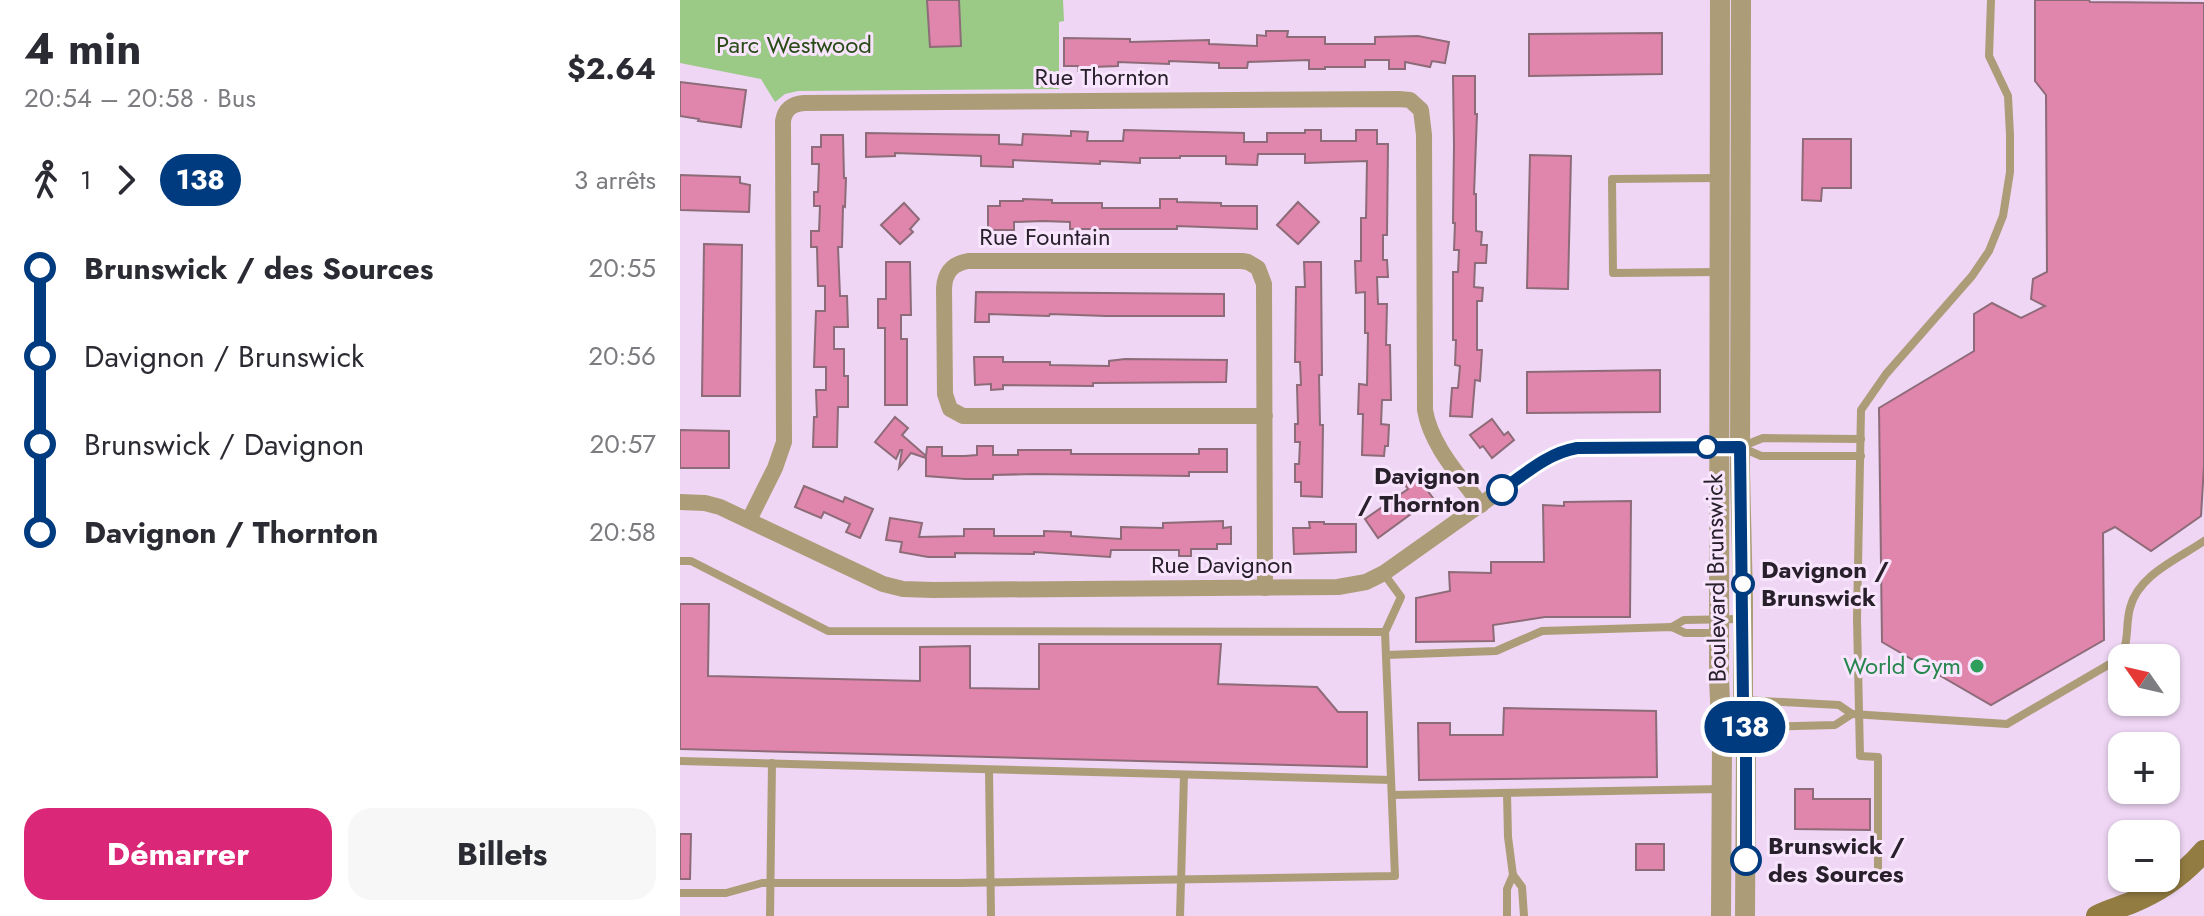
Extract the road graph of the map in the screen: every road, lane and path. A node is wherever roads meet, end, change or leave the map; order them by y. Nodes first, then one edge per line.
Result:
1 (1720, 0) edge
2 (1741, 0) edge
3 (1991, 0) edge
4 (1720, 178) junction
5 (1720, 272) junction
6 (1265, 416) junction
7 (1861, 439) junction
8 (1719, 447) junction
9 (1740, 447) junction
10 (1861, 456) junction
11 (680, 502) edge
12 (1481, 505) junction
13 (749, 520) junction
14 (2204, 541) edge
15 (680, 561) edge
16 (1384, 573) junction
17 (1265, 588) junction
18 (1744, 619) junction
19 (1719, 626) junction
20 (1385, 632) junction
21 (1386, 655) junction
22 (1743, 700) junction
23 (1856, 714) junction
24 (1746, 748) junction
25 (680, 761) edge
26 (772, 763) junction
27 (989, 770) junction
28 (1184, 775) junction
29 (1391, 780) junction
30 (1722, 789) junction
31 (1507, 793) junction
32 (1392, 795) junction
33 (2204, 851) edge
34 (1878, 873) dead end
35 (1513, 875) junction
36 (1181, 880) junction
37 (990, 882) junction
38 (771, 883) junction
39 (680, 893) edge
40 (770, 916) edge
41 (991, 916) edge
42 (1180, 916) edge
43 (1507, 916) edge
44 (1524, 916) edge
45 (1721, 916) edge
46 (1745, 916) edge
47 (2097, 916) edge

1 - 4 street, Boulevard Brunswick
2 - 9 street, Boulevard Brunswick
3 - 7 lane
4 - 5 street, Boulevard Brunswick
4 - 5 lane
5 - 8 street, Boulevard Brunswick
6 - 6 street, Rue Fountain
6 - 17 street, Rue Fountain
7 - 9 lane
7 - 10 lane
8 - 9 street, Rue Davignon
8 - 12 street, Rue Davignon
8 - 19 street, Boulevard Brunswick
9 - 10 lane
9 - 18 street, Boulevard Brunswick
10 - 23 lane
11 - 13 street, Rue Davignon
12 - 13 street, Rue Thornton
12 - 16 street, Rue Davignon
13 - 17 street, Rue Davignon
14 - 23 lane
15 - 20 lane
16 - 17 street, Rue Davignon
16 - 20 lane
18 - 19 lane
18 - 22 street, Boulevard Brunswick
19 - 21 lane
19 - 30 street, Boulevard Brunswick
20 - 21 lane
21 - 29 lane
22 - 23 lane
22 - 24 street, Boulevard Brunswick
23 - 24 lane
23 - 34 lane
24 - 46 street, Boulevard Brunswick
25 - 26 lane
26 - 27 lane
26 - 38 lane
27 - 28 lane
27 - 37 lane
28 - 29 lane
28 - 36 lane
29 - 32 lane
30 - 31 lane
30 - 45 street, Boulevard Brunswick
31 - 32 lane
31 - 35 lane
32 - 36 lane
33 - 47 main road
35 - 43 lane
35 - 44 lane
36 - 37 lane
36 - 42 lane
37 - 38 lane
37 - 41 lane
38 - 39 lane
38 - 40 lane

